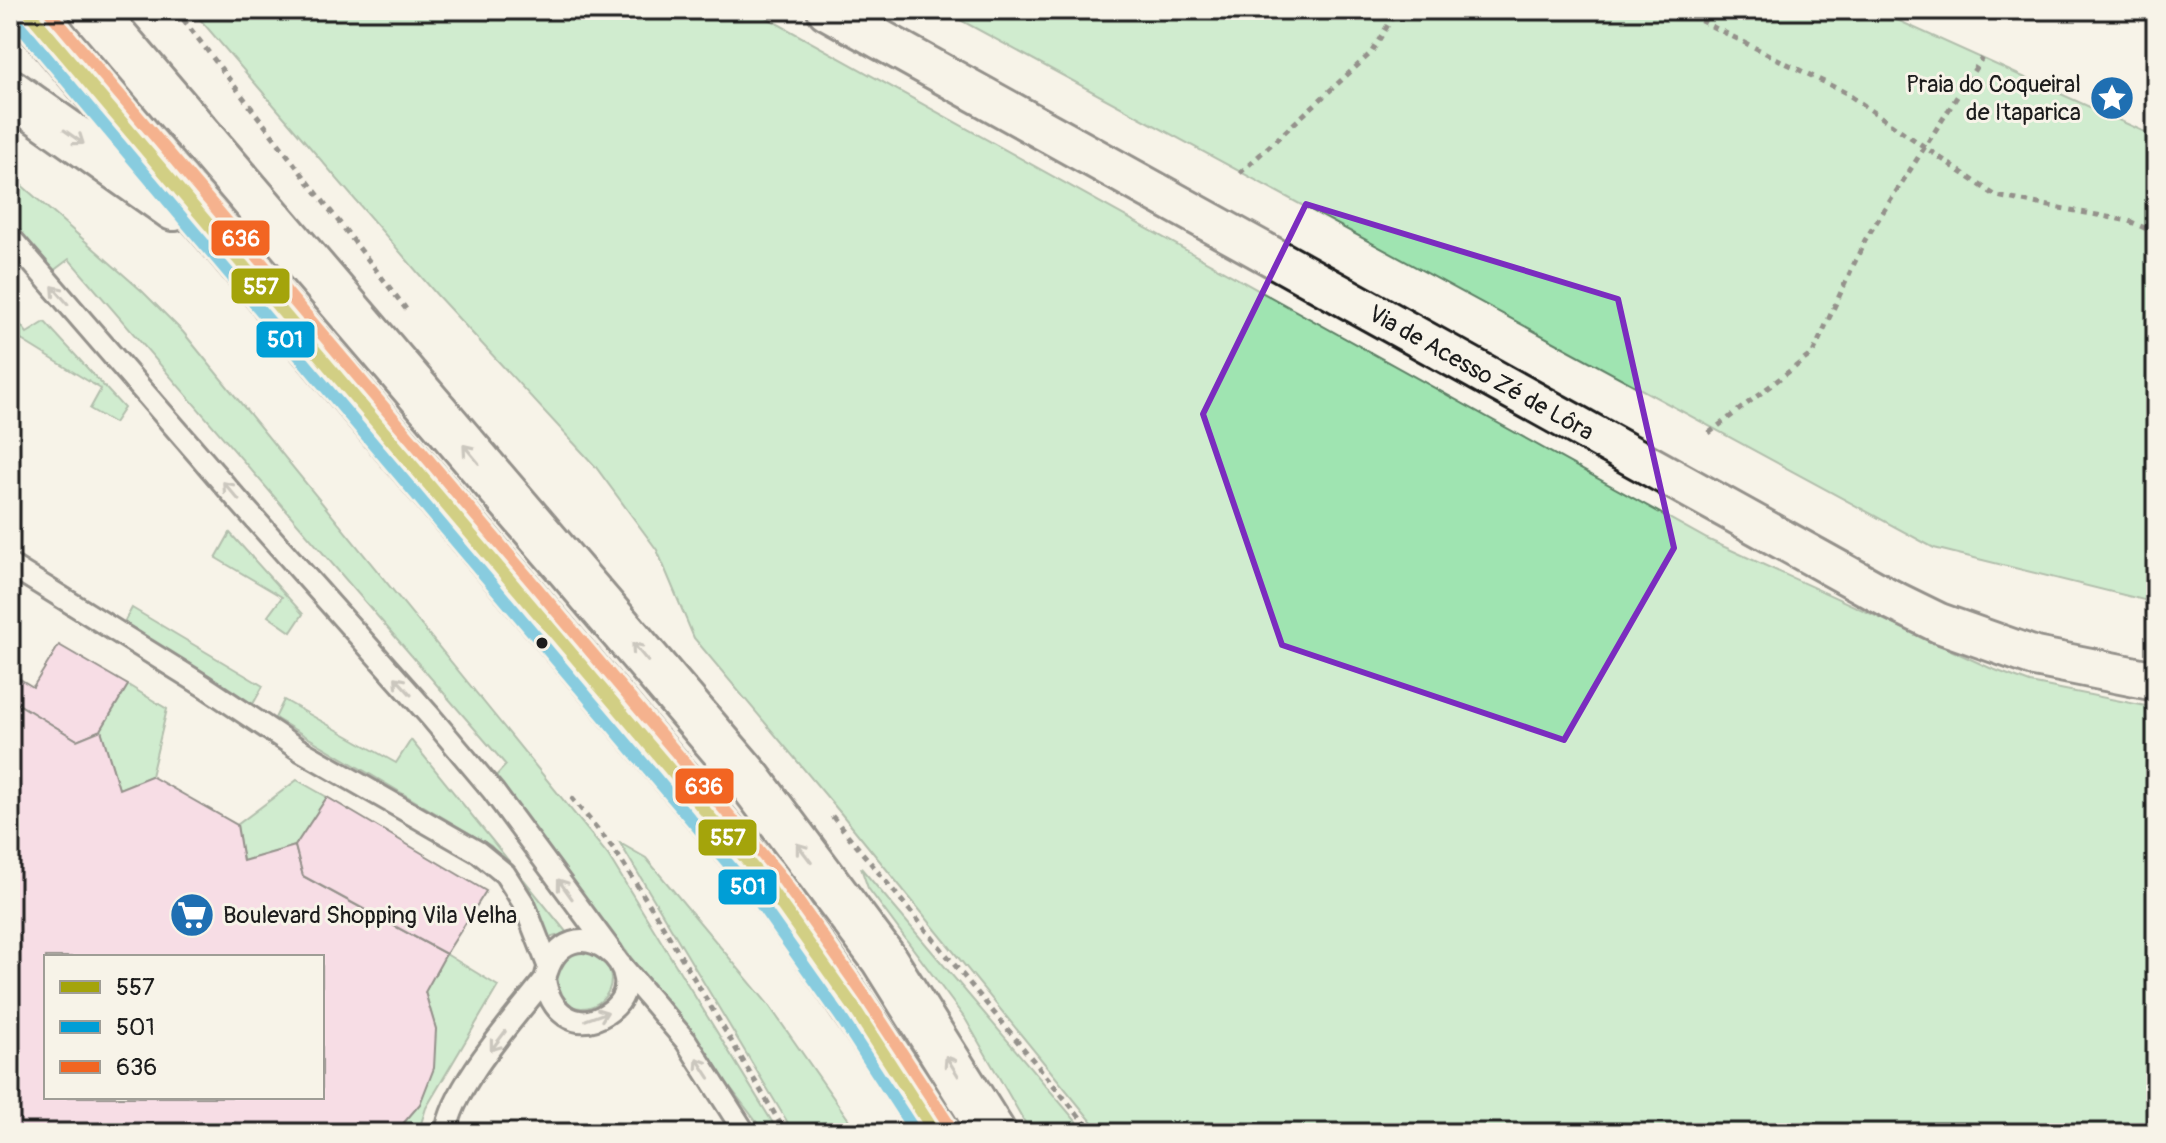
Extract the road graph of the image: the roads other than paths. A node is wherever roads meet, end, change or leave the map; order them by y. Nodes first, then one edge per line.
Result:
1 (27, 10) edge
2 (92, 10) edge
3 (827, 10) edge
4 (10, 92) edge
5 (10, 237) edge
6 (229, 246) junction
7 (10, 565) edge
8 (2156, 681) edge
9 (616, 958) junction
10 (546, 972) junction
11 (446, 1133) edge
12 (745, 1133) edge
13 (935, 1133) edge
14 (993, 1133) edge

1 - 6 main road
14 -> 2 main road
3 - 8 street, Via de Acesso Zé de Lôra
4 -> 6 main road
9 -> 5 lane
6 - 13 main road
7 - 10 lane
9 - 10 lane
10 -> 9 lane
12 -> 9 lane
10 -> 11 lane

